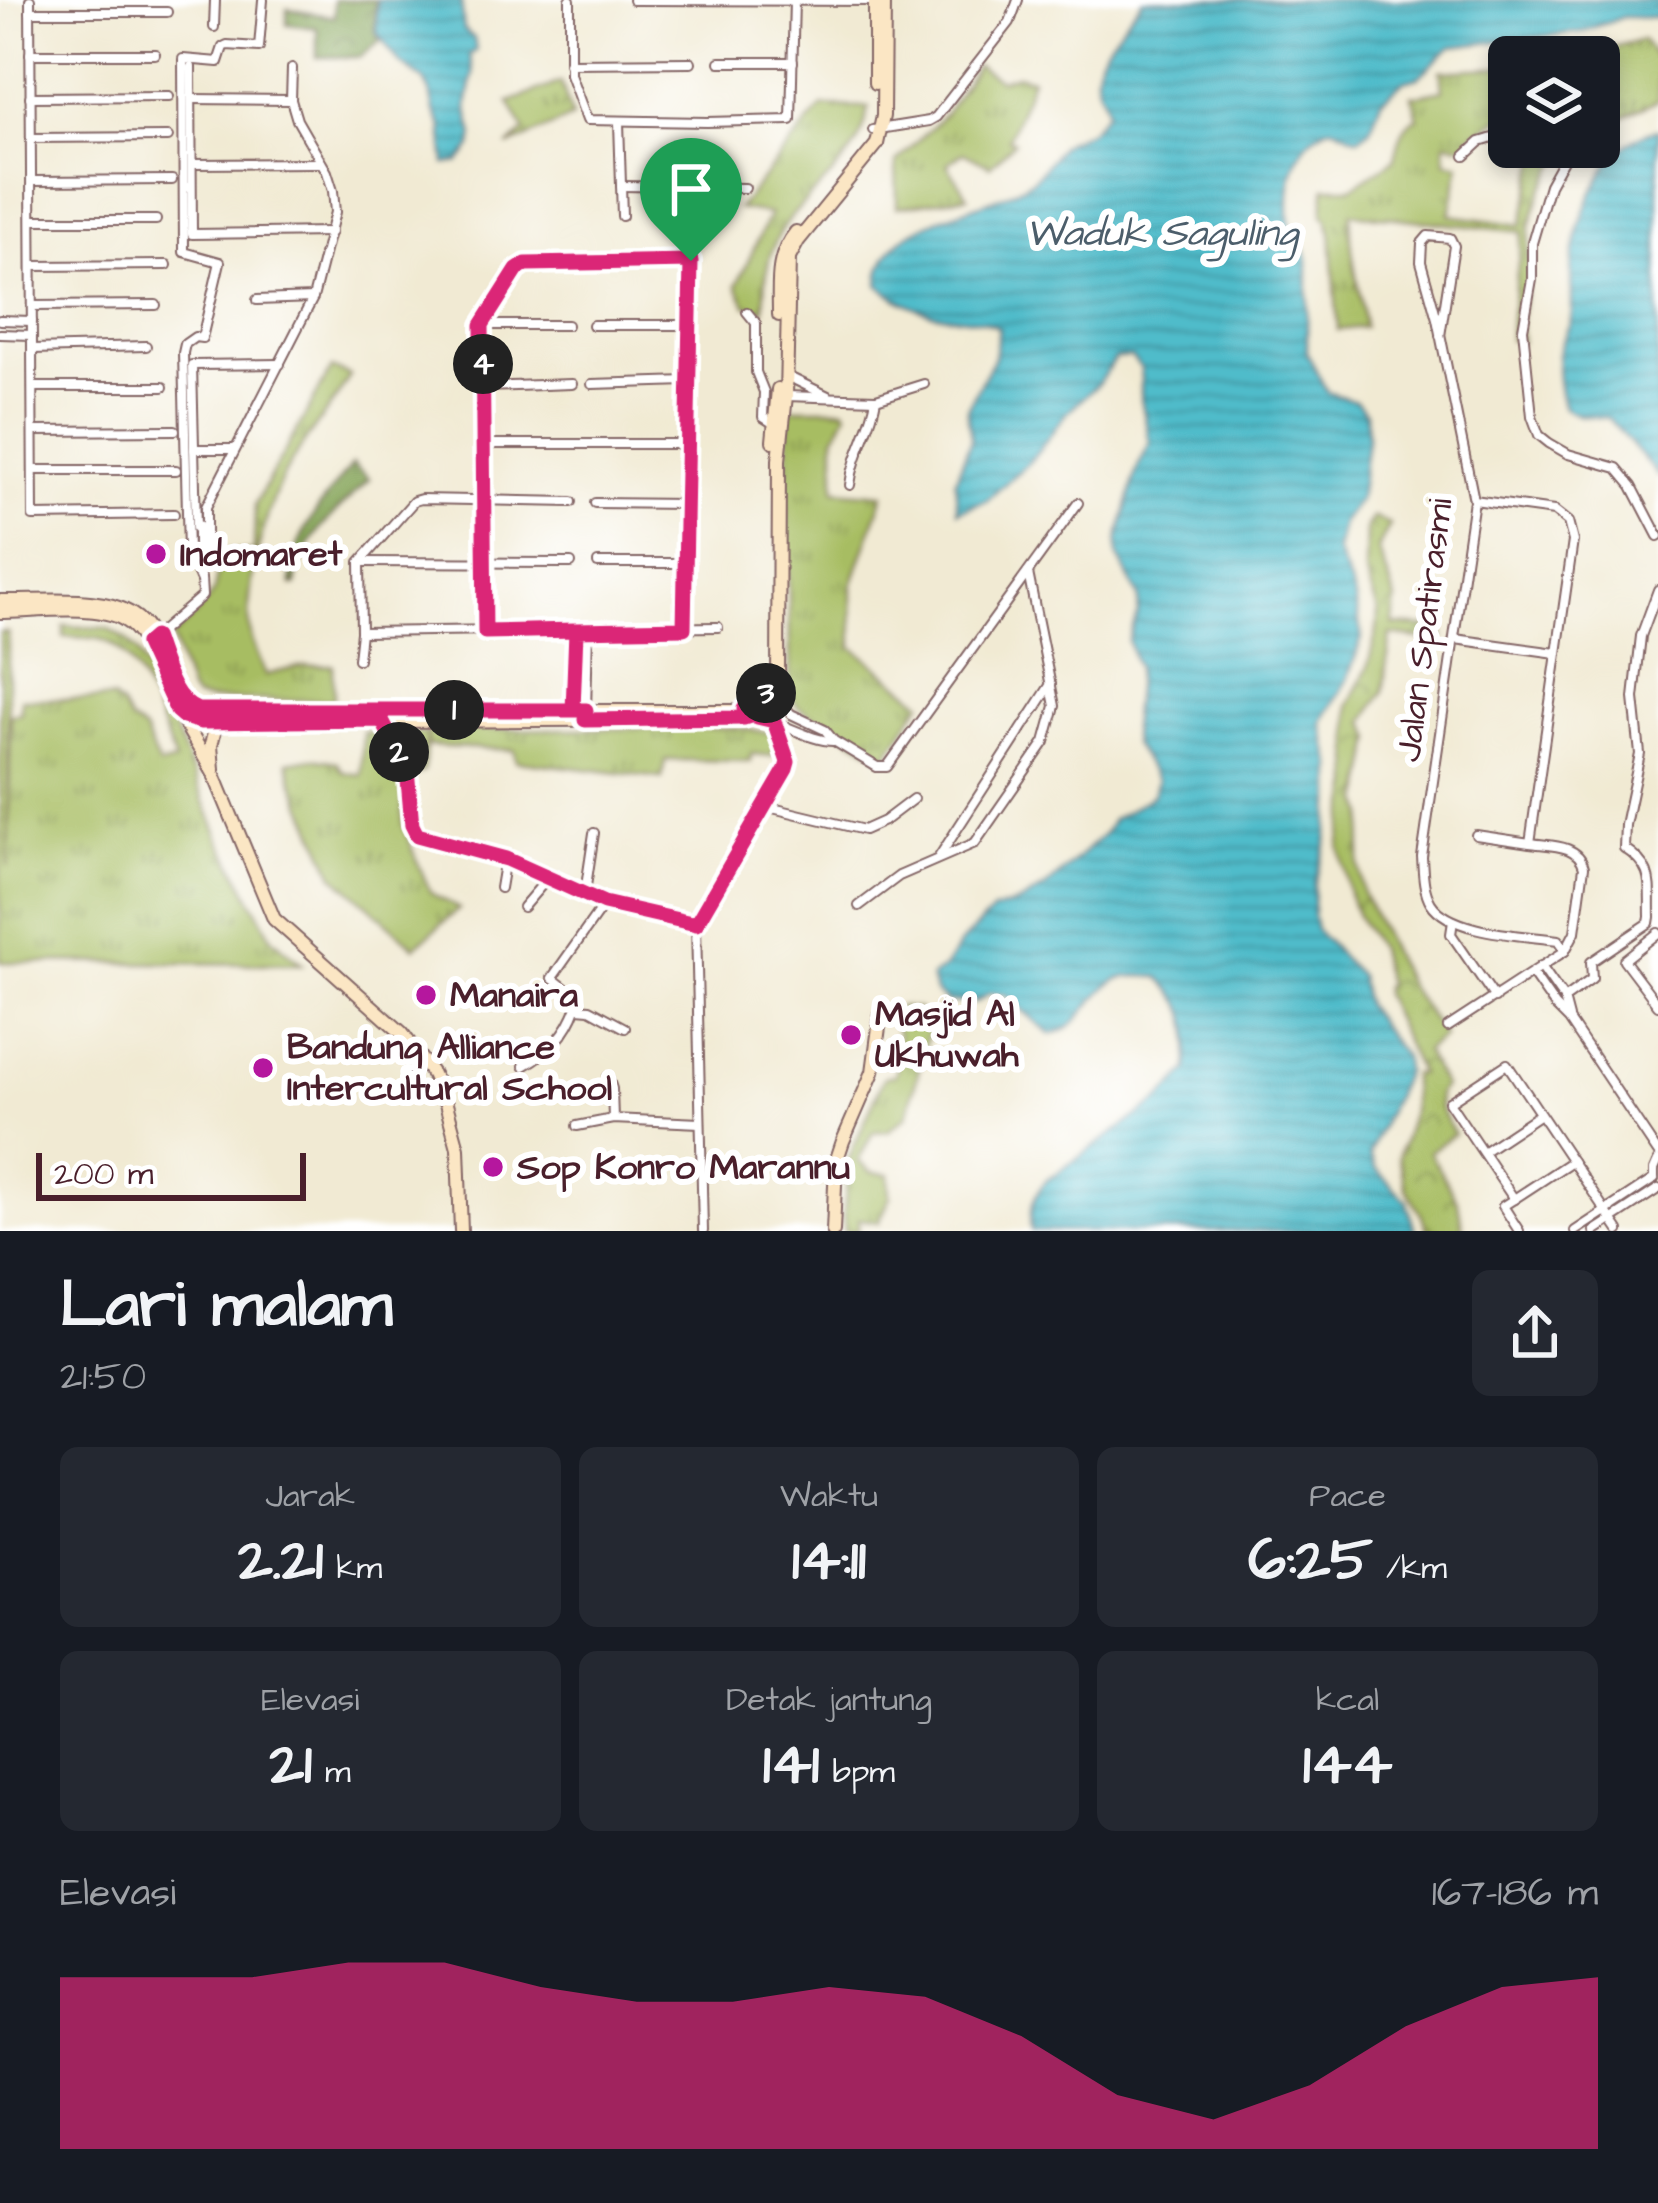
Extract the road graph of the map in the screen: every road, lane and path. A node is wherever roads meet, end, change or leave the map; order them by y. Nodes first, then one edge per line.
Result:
1 (30, 0) edge
2 (215, 0) edge
3 (263, 0) edge
4 (570, 0) edge
5 (633, 0) edge
6 (706, 0) edge
7 (794, 0) edge
8 (1018, 0) edge
9 (879, 1) edge
10 (31, 12) junction
11 (166, 12) dead end
12 (214, 27) dead end
13 (30, 54) junction
14 (155, 54) dead end
15 (692, 62) dead end
16 (720, 62) dead end
17 (793, 62) junction
18 (569, 63) junction
19 (191, 67) dead end
20 (292, 68) dead end
21 (169, 95) dead end
22 (30, 97) junction
23 (192, 99) junction
24 (292, 100) junction
25 (619, 122) junction
26 (877, 129) junction
27 (168, 137) dead end
28 (31, 138) junction
29 (1488, 140) edge
30 (1465, 156) dead end
31 (322, 163) junction
32 (193, 164) junction
33 (1558, 168) edge
34 (172, 180) dead end
35 (32, 181) junction
36 (621, 186) junction
37 (745, 188) dead end
38 (622, 216) dead end
39 (32, 220) junction
40 (156, 220) dead end
41 (331, 232) junction
42 (32, 266) junction
43 (167, 266) dead end
44 (313, 298) junction
45 (257, 300) dead end
46 (156, 305) dead end
47 (32, 306) junction
48 (747, 312) dead end
49 (0, 320) edge
50 (32, 320) junction
51 (482, 325) junction
52 (567, 325) dead end
53 (593, 325) dead end
54 (689, 325) junction
55 (0, 334) edge
56 (32, 334) junction
57 (1440, 336) junction
58 (146, 346) dead end
59 (32, 349) junction
60 (280, 364) junction
61 (787, 376) junction
62 (687, 381) junction
63 (572, 384) dead end
64 (592, 384) dead end
65 (924, 384) dead end
66 (33, 387) junction
67 (163, 387) dead end
68 (484, 387) junction
69 (786, 396) junction
70 (829, 397) junction
71 (876, 399) junction
72 (774, 424) junction
73 (175, 430) dead end
74 (33, 431) junction
75 (484, 444) junction
76 (687, 444) junction
77 (194, 449) junction
78 (234, 449) junction
79 (33, 470) junction
80 (176, 470) dead end
81 (850, 485) dead end
82 (1474, 500) junction
83 (484, 501) junction
84 (572, 502) dead end
85 (595, 502) dead end
86 (1078, 503) dead end
87 (686, 504) junction
88 (206, 507) junction
89 (174, 514) dead end
90 (196, 529) junction
91 (1658, 536) edge
92 (360, 562) junction
93 (485, 562) junction
94 (571, 562) dead end
95 (598, 563) dead end
96 (685, 563) junction
97 (1028, 572) junction
98 (201, 576) junction
99 (1658, 590) edge
100 (0, 602) edge
101 (0, 612) edge
102 (718, 627) dead end
103 (684, 628) junction
104 (576, 630) junction
105 (588, 630) junction
106 (361, 632) junction
107 (485, 632) junction
108 (1455, 639) junction
109 (150, 641) junction
110 (1556, 653) junction
111 (358, 659) dead end
112 (1052, 683) junction
113 (771, 694) junction
114 (177, 711) junction
115 (748, 713) junction
116 (579, 715) junction
117 (219, 716) junction
118 (382, 720) junction
119 (774, 721) junction
120 (834, 741) junction
121 (213, 772) junction
122 (913, 799) dead end
123 (764, 806) junction
124 (594, 833) dead end
125 (1476, 835) dead end
126 (1530, 842) junction
127 (939, 857) junction
128 (506, 859) junction
129 (547, 879) junction
130 (500, 888) dead end
131 (585, 892) junction
132 (604, 903) junction
133 (860, 906) dead end
134 (523, 907) dead end
135 (1454, 921) junction
136 (696, 924) junction
137 (1658, 933) edge
138 (1565, 950) junction
139 (1541, 966) junction
140 (1532, 973) junction
141 (1495, 998) junction
142 (1564, 999) junction
143 (1657, 1000) edge
144 (577, 1005) junction
145 (881, 1012) dead end
146 (1569, 1020) junction
147 (1448, 1027) dead end
148 (626, 1028) dead end
149 (524, 1066) dead end
150 (608, 1077) dead end
151 (1540, 1114) junction
152 (613, 1119) junction
153 (700, 1123) junction
154 (577, 1126) dead end
155 (1483, 1152) junction
156 (1658, 1157) edge
157 (1572, 1161) junction
158 (1657, 1185) edge
159 (1514, 1199) junction
160 (1608, 1215) junction
161 (461, 1231) edge
162 (703, 1231) edge
163 (833, 1231) edge
164 (1519, 1231) edge
165 (1575, 1231) edge
166 (1594, 1231) edge
167 (1619, 1231) edge

1 - 10 street
2 - 12 street
3 - 98 street
4 - 18 street
5 - 6 street
6 - 7 street
7 - 9 street
7 - 17 street
8 - 26 street
9 - 26 street
10 - 11 street
10 - 13 street
13 - 14 street
13 - 22 street
15 - 18 street
16 - 17 street
17 - 25 street
18 - 25 street
19 - 23 street
20 - 24 street
21 - 22 street
22 - 28 street
23 - 24 street
23 - 32 street
24 - 31 street
25 - 36 street
26 - 61 street
26 - 72 street
27 - 28 street
28 - 35 street
29 - 30 street
31 - 32 street
31 - 41 street
32 - 41 street
33 - 91 street
34 - 35 street
35 - 39 street
36 - 37 street
36 - 38 street
39 - 40 street
39 - 42 street
41 - 44 street
42 - 43 street
42 - 47 street
44 - 45 street
44 - 60 street
46 - 47 street
47 - 50 street
48 - 72 street
49 - 50 street
50 - 56 street
51 - 52 street
51 - 54 street
51 - 68 street
53 - 54 street
54 - 62 street
55 - 56 street
56 - 59 street
57 - 57 street, Jalan Spatirasmi
57 - 82 street, Jalan Spatirasmi
58 - 59 street
59 - 66 street
60 - 77 street
60 - 78 street
61 - 69 street
61 - 70 street
62 - 64 street
62 - 76 street
63 - 68 street
65 - 71 street
66 - 67 street
66 - 74 street
68 - 75 street
69 - 70 street
69 - 113 street
70 - 71 street
71 - 81 street
72 - 113 street
73 - 74 street
74 - 79 street
75 - 76 street
75 - 83 street
76 - 87 street
77 - 78 street
77 - 90 street
78 - 88 street
79 - 80 street
79 - 89 street
82 - 108 street, Jalan Spatirasmi
82 - 110 street
83 - 84 street
83 - 92 street
83 - 93 street
85 - 87 street
86 - 97 street
87 - 96 street
88 - 90 street
88 - 98 street
90 - 98 street
92 - 93 street
92 - 106 street
93 - 94 street
93 - 107 street
95 - 96 street
96 - 103 street
97 - 112 street
97 - 120 street
98 - 109 street
99 - 142 street
100 - 109 street
101 - 109 street
102 - 103 street
103 - 105 street
104 - 105 street
104 - 107 street
104 - 116 street
105 - 116 street
106 - 107 street
106 - 111 street
108 - 110 street
108 - 135 street, Jalan Spatirasmi
109 - 114 street
109 - 117 street
110 - 126 street
112 - 127 street
112 - 127 street
113 - 115 street
113 - 120 street
114 - 117 street
114 - 121 street
115 - 116 street
115 - 119 street
116 - 117 street
116 - 118 street
117 - 118 street
117 - 121 street
118 - 128 street
119 - 120 street
119 - 123 street
121 - 161 street
122 - 123 street
123 - 136 street
124 - 131 street
125 - 126 street
126 - 138 street
127 - 133 street
128 - 129 street
128 - 130 street
129 - 131 street
129 - 134 street
131 - 132 street
132 - 136 street
132 - 144 street
135 - 138 street
135 - 141 street, Jalan Spatirasmi
136 - 153 street
137 - 143 street
138 - 139 street
139 - 140 street
139 - 142 street
140 - 141 street
140 - 146 street
141 - 147 street
142 - 146 street
144 - 148 street
144 - 149 street
145 - 163 street
146 - 156 street
150 - 152 street
151 - 155 street
151 - 155 street
151 - 157 street
152 - 153 street
152 - 154 street
153 - 162 street
155 - 159 street
156 - 158 street
157 - 159 street
157 - 160 street
158 - 160 street
159 - 164 street
160 - 165 street
160 - 166 street
160 - 167 street

